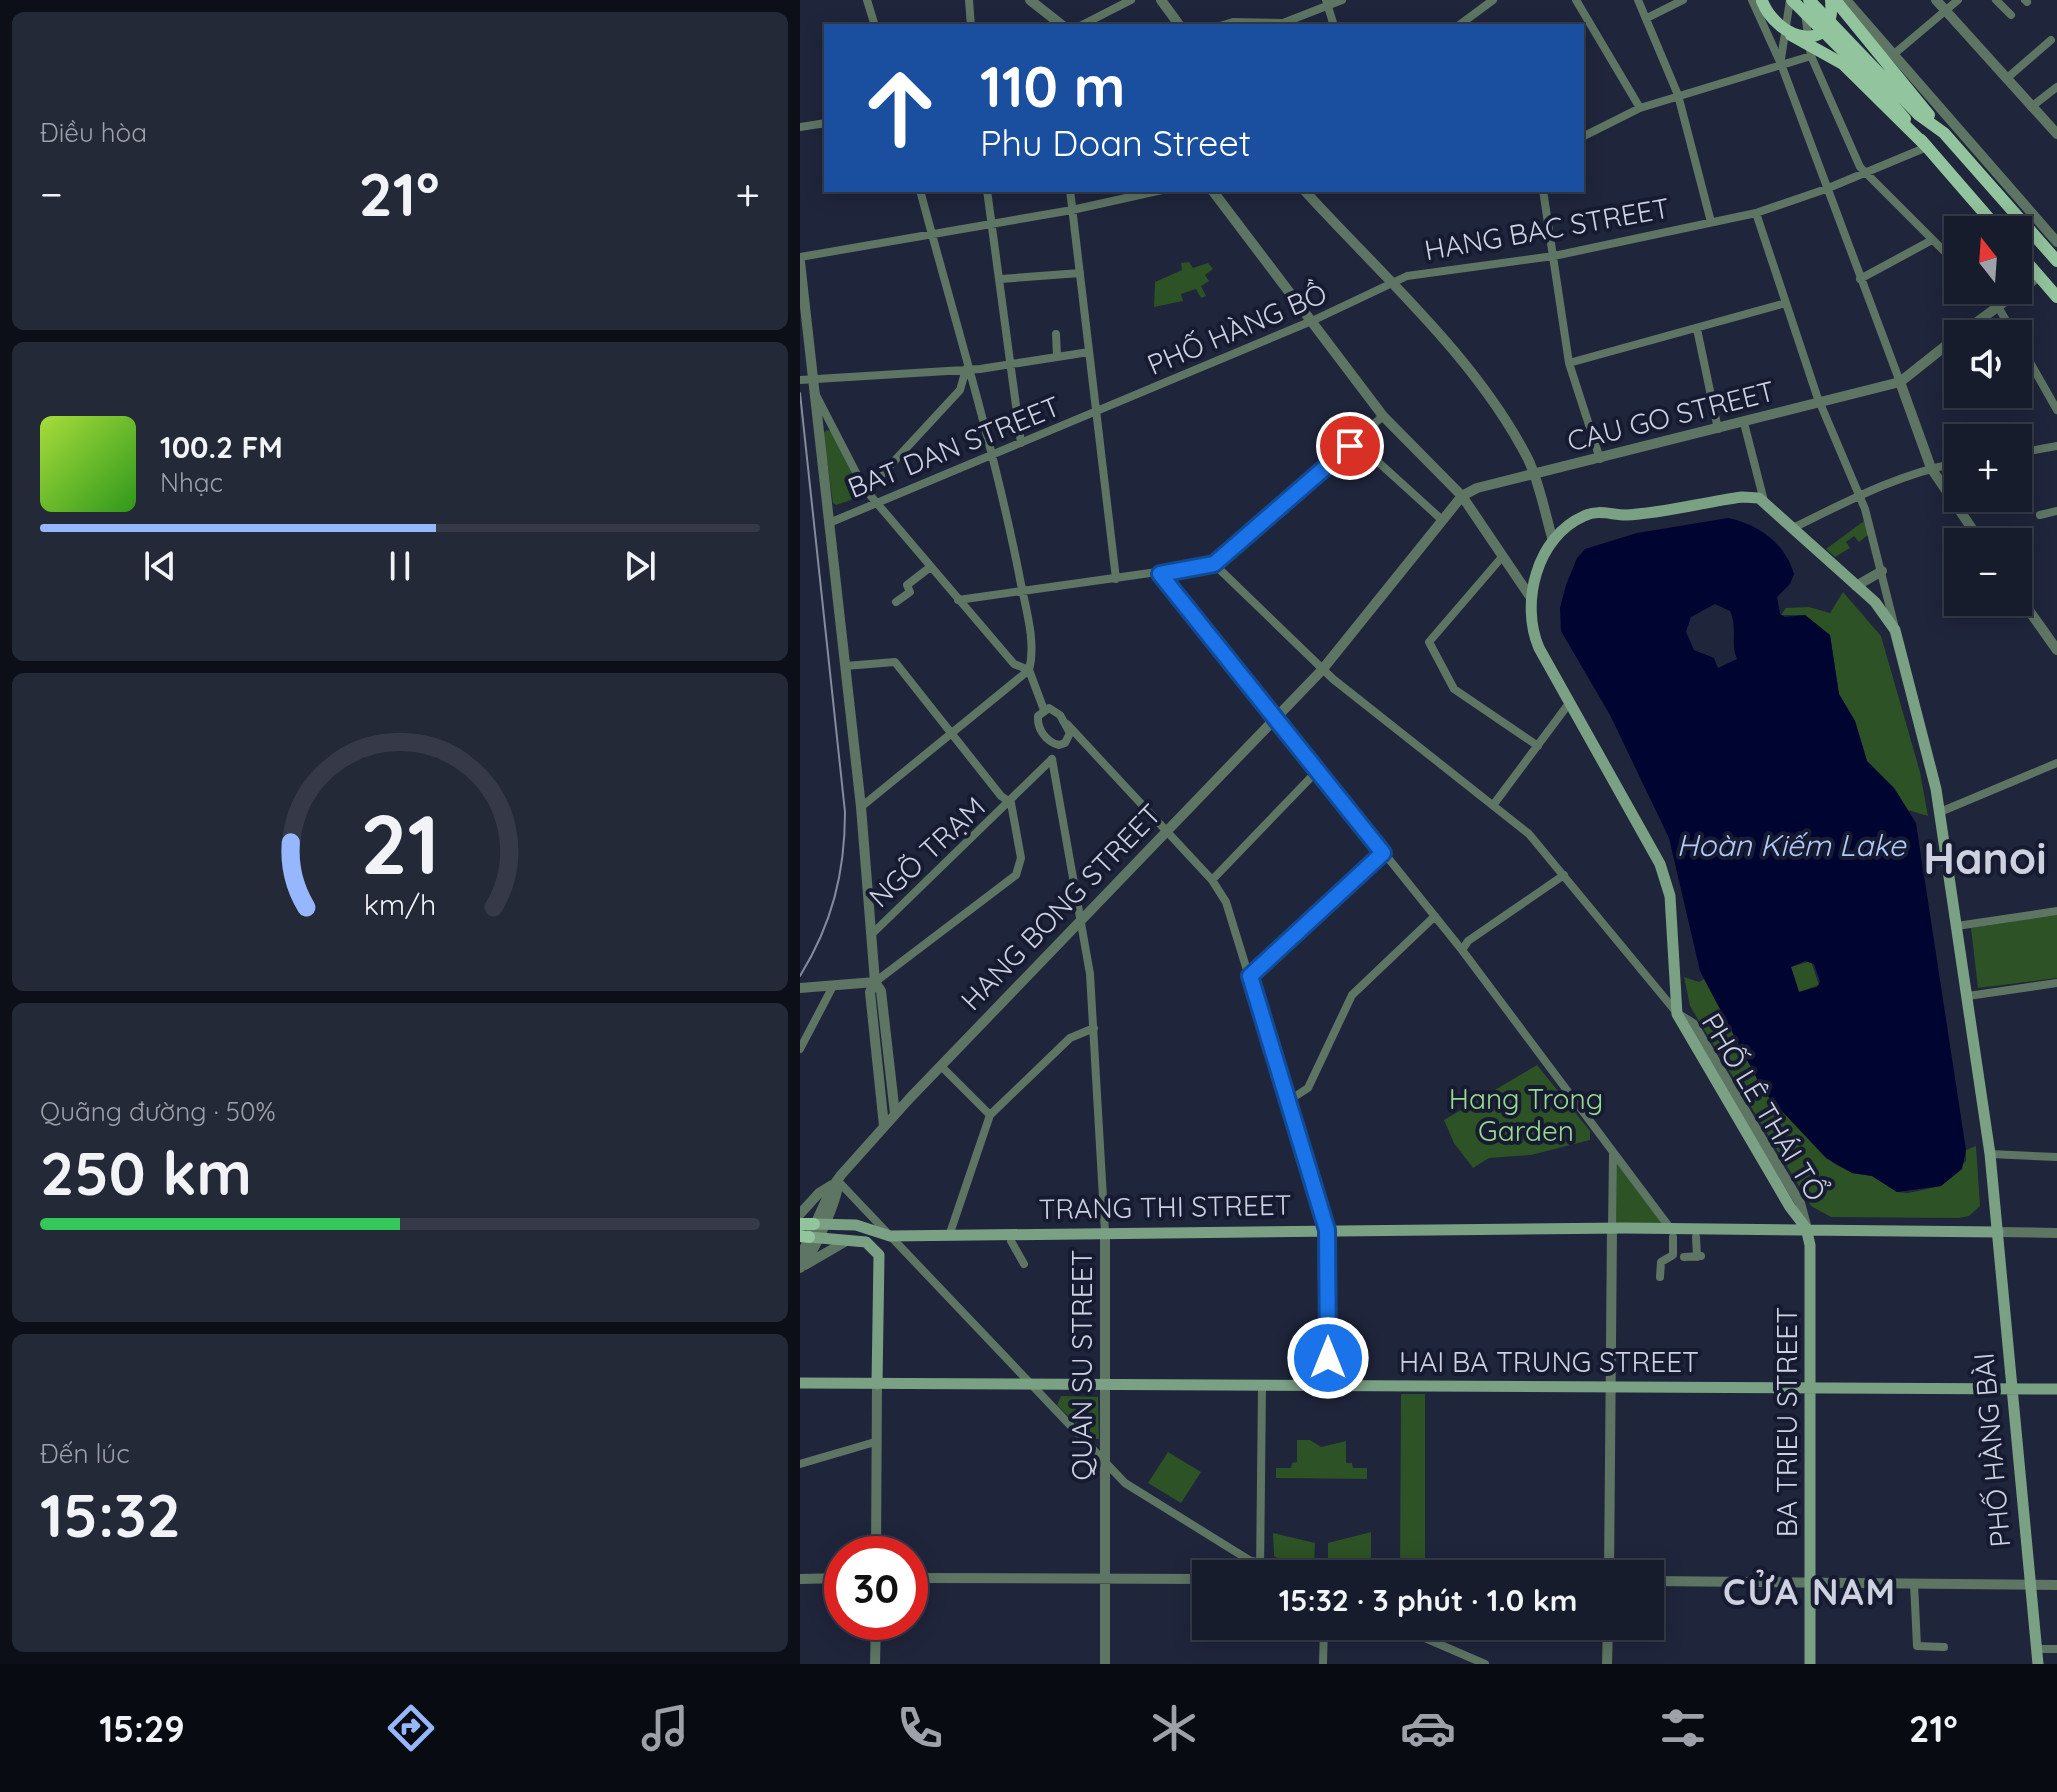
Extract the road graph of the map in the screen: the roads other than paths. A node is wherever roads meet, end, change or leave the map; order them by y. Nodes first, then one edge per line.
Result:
1 (867, 0) edge
2 (969, 0) edge
3 (1030, 0) edge
4 (1131, 0) edge
5 (1161, 0) edge
6 (1342, 0) edge
7 (1493, 0) edge
8 (1576, 0) edge
9 (1638, 0) edge
10 (1683, 0) edge
11 (1752, 0) edge
12 (1762, 0) edge
13 (1791, 0) edge
14 (1809, 0) edge
15 (1833, 0) edge
16 (1846, 0) edge
17 (1936, 0) edge
18 (1958, 0) edge
19 (1996, 0) edge
20 (1328, 4) edge
21 (1946, 13) junction
22 (1805, 14) junction
23 (2011, 15) dead end
24 (1647, 18) junction
25 (874, 24) edge
26 (971, 24) edge
27 (1060, 24) edge
28 (1084, 24) edge
29 (1179, 24) edge
30 (1226, 24) edge
31 (1333, 24) edge
32 (1461, 24) edge
33 (1791, 35) junction
34 (2051, 40) dead end
35 (1894, 54) junction
36 (1811, 56) junction
37 (1781, 64) junction
38 (2006, 79) junction
39 (2057, 87) edge
40 (1678, 95) junction
41 (2031, 107) junction
42 (1640, 108) junction
43 (1922, 112) junction
44 (824, 123) edge
45 (800, 127) edge
46 (2057, 134) edge
47 (1584, 136) edge
48 (1927, 147) junction
49 (1865, 174) junction
50 (1826, 189) junction
51 (921, 192) edge
52 (987, 192) edge
53 (1070, 192) edge
54 (1153, 192) edge
55 (1214, 192) edge
56 (1306, 192) edge
57 (1543, 192) edge
58 (1072, 210) junction
59 (1756, 213) junction
60 (1987, 216) edge
61 (1711, 222) junction
62 (994, 223) junction
63 (931, 233) junction
64 (1932, 240) junction
65 (2057, 242) edge
66 (1944, 252) edge
67 (1554, 256) junction
68 (800, 260) edge
69 (2057, 261) edge
70 (2032, 268) edge
71 (1080, 273) junction
72 (2039, 276) junction
73 (1001, 279) junction
74 (1860, 279) junction
75 (1394, 285) junction
76 (2057, 297) edge
77 (1786, 303) junction
78 (1997, 305) junction
79 (1314, 320) junction
80 (1978, 320) edge
81 (2006, 320) edge
82 (1697, 329) junction
83 (1056, 334) dead end
84 (1944, 347) edge
85 (1089, 352) junction
86 (1057, 356) junction
87 (1569, 363) junction
88 (1011, 364) junction
89 (2032, 366) edge
90 (966, 369) junction
91 (800, 380) edge
92 (1900, 382) junction
93 (813, 385) junction
94 (1819, 403) junction
95 (2057, 410) edge
96 (1097, 413) junction
97 (1383, 416) junction
98 (1744, 423) junction
99 (1718, 429) junction
100 (1355, 441) junction
101 (1021, 443) junction
102 (2057, 446) edge
103 (2032, 450) edge
104 (991, 455) junction
105 (1600, 459) junction
106 (1944, 466) edge
107 (1931, 468) junction
108 (1534, 476) junction
109 (864, 488) junction
110 (1858, 495) junction
111 (1462, 496) junction
112 (1764, 501) junction
113 (876, 503) junction
114 (2057, 511) edge
115 (2040, 515) dead end
116 (1441, 519) junction
117 (829, 523) junction
118 (1793, 528) junction
119 (1972, 528) edge
120 (1553, 541) junction
121 (1502, 557) junction
122 (1214, 564) junction
123 (929, 568) junction
124 (1882, 571) junction
125 (1160, 574) junction
126 (1116, 579) junction
127 (1856, 586) junction
128 (1022, 589) junction
129 (1529, 595) junction
130 (958, 600) junction
131 (896, 602) dead end
132 (2032, 615) edge
133 (1895, 630) junction
134 (2057, 650) edge
135 (845, 666) junction
136 (1029, 670) junction
137 (1322, 670) junction
138 (1570, 702) junction
139 (1044, 710) junction
140 (1277, 717) junction
141 (1067, 724) junction
142 (951, 732) junction
143 (1538, 746) junction
144 (1052, 759) joint
145 (2057, 763) edge
146 (1318, 770) junction
147 (1011, 803) junction
148 (1494, 804) junction
149 (861, 807) junction
150 (1940, 812) junction
151 (1166, 831) junction
152 (1383, 853) junction
153 (1564, 875) junction
154 (1212, 880) junction
155 (2057, 911) edge
156 (1435, 916) junction
157 (1082, 922) junction
158 (1957, 926) junction
159 (873, 933) junction
160 (1462, 950) junction
161 (1250, 976) junction
162 (875, 982) junction
163 (2057, 983) edge
164 (833, 986) junction
165 (800, 988) edge
166 (1968, 996) junction
167 (1677, 1014) junction
168 (1094, 1028) junction
169 (800, 1049) edge
170 (941, 1066) junction
171 (1288, 1101) junction
172 (895, 1114) junction
173 (990, 1115) junction
174 (884, 1126) junction
175 (1613, 1152) junction
176 (1990, 1154) junction
177 (2057, 1157) edge
178 (836, 1182) junction
179 (800, 1214) edge
180 (800, 1224) edge
181 (1612, 1228) junction
182 (1806, 1228) junction
183 (1327, 1230) junction
184 (813, 1232) edge
185 (1105, 1232) junction
186 (1671, 1232) junction
187 (1998, 1232) junction
188 (950, 1233) junction
189 (2057, 1233) edge
190 (890, 1236) junction
191 (1696, 1237) dead end
192 (850, 1238) junction
193 (1011, 1241) dead end
194 (1684, 1257) dead end
195 (802, 1263) edge
196 (1024, 1264) dead end
197 (1660, 1277) dead end
198 (800, 1383) edge
199 (877, 1384) junction
200 (1327, 1384) junction
201 (1033, 1385) junction
202 (1106, 1385) junction
203 (1262, 1387) junction
204 (1611, 1388) junction
205 (1811, 1388) junction
206 (2010, 1388) junction
207 (2057, 1389) edge
208 (875, 1442) junction
209 (800, 1464) edge
210 (1107, 1465) junction
211 (876, 1536) edge
212 (1249, 1560) edge
213 (1260, 1560) edge
214 (1609, 1560) edge
215 (824, 1578) edge
216 (928, 1578) edge
217 (800, 1579) edge
218 (1105, 1579) junction
219 (1192, 1579) edge
220 (1664, 1581) edge
221 (1914, 1583) junction
222 (1809, 1584) junction
223 (2028, 1585) junction
224 (2057, 1585) edge
225 (876, 1640) edge
226 (1324, 1640) edge
227 (1429, 1640) edge
228 (1608, 1640) edge
229 (1944, 1647) dead end
230 (2037, 1649) junction
231 (2057, 1649) edge
232 (875, 1664) edge
233 (1105, 1664) edge
234 (1323, 1664) edge
235 (1485, 1664) edge
236 (1607, 1664) edge
237 (1810, 1664) edge
238 (2038, 1664) edge

1 - 25 street
2 - 26 street
3 - 27 street
4 - 28 street
5 - 29 street
6 - 20 street
7 - 32 street
8 - 42 street
9 - 24 street
10 - 24 street
11 - 37 street
12 - 33 main road, bridge
13 - 22 main road
13 - 37 street
14 - 22 street
14 - 43 main road
15 - 33 main road, bridge
15 - 43 main road
16 - 35 street
17 - 21 street
18 - 21 street
19 - 23 street
20 - 30 street
20 - 31 street
21 - 35 street
21 - 38 street
22 - 36 street
22 - 48 main road
24 - 40 street
33 - 48 main road, bridge
34 - 38 street
35 - 65 street
36 - 37 street
36 - 49 street
37 - 40 street
37 - 50 street
38 - 41 street
39 - 41 street
40 - 42 street
40 - 61 street
41 - 46 street
42 - 47 street
43 - 69 main road
44 - 45 street
48 - 49 street, HANG BAC STREET
48 - 60 main road
49 - 50 street, HANG BAC STREET
49 - 64 street
50 - 59 street, HANG BAC STREET
50 - 74 street
51 - 63 street
52 - 62 street
53 - 58 street
54 - 58 street
55 - 79 street
56 - 75 street
57 - 67 street
58 - 62 street
58 - 71 street
59 - 61 street, HANG BAC STREET
59 - 77 street
61 - 67 street, HANG BAC STREET
62 - 63 street
62 - 73 street
63 - 68 street
63 - 90 street
64 - 66 street
64 - 74 street
67 - 75 street, HANG BAC STREET
67 - 87 street
68 - 93 street
70 - 72 main road
71 - 73 street
71 - 85 street
72 - 76 main road
72 - 78 street
73 - 88 street
74 - 92 street
75 - 79 street, PHỐ HÀNG BỒ
75 - 108 street
77 - 82 street
77 - 94 street
78 - 80 street
78 - 81 street
79 - 96 street, PHỐ HÀNG BỒ
79 - 97 street
82 - 87 street
82 - 99 street
83 - 86 street
84 - 92 street
85 - 86 street
85 - 96 street
86 - 88 street
87 - 105 street
88 - 90 street
88 - 101 street
89 - 95 street
90 - 93 street
90 - 104 street
90 - 109 street
91 - 93 street
92 - 94 street, CAU GO STREET
92 - 107 street
93 - 109 street
93 - 117 street
94 - 98 street, CAU GO STREET
94 - 110 street
96 - 101 street, BAT DAN STREET
96 - 126 street
97 - 100 street
97 - 111 street
98 - 99 street, CAU GO STREET
98 - 112 street
99 - 105 street, CAU GO STREET
100 - 116 street
100 - 122 street
101 - 104 street, BAT DAN STREET
102 - 103 street
104 - 113 street, BAT DAN STREET
104 - 128 street
105 - 108 street, CAU GO STREET
106 - 107 street
107 - 110 street
107 - 119 street
108 - 111 street, CAU GO STREET
108 - 120 street
109 - 113 street
110 - 118 street
110 - 124 street
111 - 116 street, HANG BONG STREET
111 - 121 street
112 - 118 main road
112 - 120 main road
113 - 117 street, BAT DAN STREET
113 - 123 street
114 - 115 street
116 - 137 street, HANG BONG STREET
117 - 135 street
118 - 127 main road
120 - 129 main road
121 - 129 street
121 - 143 street
122 - 125 street
122 - 137 street
123 - 130 street
123 - 131 street
124 - 127 street
124 - 133 street
125 - 126 street
125 - 140 street
126 - 128 street
127 - 133 main road
128 - 130 street
128 - 136 street
129 - 138 main road
130 - 136 street
132 - 134 street
133 - 150 main road, PHỐ HÀNG BÀI
135 - 142 street
135 - 149 street
136 - 139 street
136 - 142 street
137 - 140 street, HANG BONG STREET
137 - 148 street
138 - 143 street
138 - 167 main road
139 - 141 street
139 - 141 street
140 - 146 street
140 - 151 street, HANG BONG STREET
141 - 151 street
142 - 147 street
142 - 149 street
143 - 148 street
144 - 147 street, NGÕ TRẠM
144 - 157 street, QUAN SU STREET
145 - 150 street
146 - 152 street
146 - 154 street
147 - 159 street, NGÕ TRẠM
147 - 162 street
148 - 153 street
149 - 159 street
150 - 158 main road, PHỐ HÀNG BÀI
151 - 154 street
151 - 157 street, HANG BONG STREET
152 - 156 street
152 - 161 street
153 - 160 street
153 - 167 street
154 - 161 street
155 - 158 street
156 - 160 street
156 - 171 street
157 - 168 street, QUAN SU STREET
157 - 170 street, HANG BONG STREET
158 - 166 main road, PHỐ HÀNG BÀI
159 - 162 street
160 - 175 street
161 - 171 street
162 - 164 street
162 - 172 street
162 - 174 street
163 - 166 street
164 - 165 street
164 - 169 street
166 - 176 main road, PHỐ HÀNG BÀI
167 - 182 main road
168 - 173 street
168 - 185 street, QUAN SU STREET
170 - 172 street, HANG BONG STREET
170 - 173 street
171 - 183 street
172 - 174 street, HANG BONG STREET
173 - 188 street
174 - 178 street, HANG BONG STREET
175 - 181 street
175 - 186 street
176 - 177 street
176 - 187 main road, PHỐ HÀNG BÀI
178 - 179 street
178 - 184 street, HANG BONG STREET
178 - 190 street
180 - 184 main road
181 - 183 main road, TRANG THI STREET
181 - 186 main road, TRANG THI STREET
181 - 204 street
182 - 186 main road, TRANG THI STREET
182 - 187 main road, TRANG THI STREET
182 - 205 main road, BA TRIEU STREET
183 - 185 main road, TRANG THI STREET
183 - 200 street
184 - 190 main road, TRANG THI STREET
184 - 192 main road
184 - 195 street, HANG BONG STREET
185 - 188 main road, TRANG THI STREET
185 - 202 street, QUAN SU STREET
186 - 197 street
187 - 189 street
187 - 206 main road, PHỐ HÀNG BÀI
188 - 190 main road, TRANG THI STREET
190 - 201 street
191 - 194 street
192 - 195 street
192 - 199 main road
193 - 196 street
198 - 199 main road, HAI BA TRUNG STREET
199 - 201 main road, HAI BA TRUNG STREET
199 - 208 street
200 - 203 main road, HAI BA TRUNG STREET
200 - 204 main road, HAI BA TRUNG STREET
201 - 202 main road, HAI BA TRUNG STREET
201 - 210 street
202 - 203 main road, HAI BA TRUNG STREET
202 - 210 street, QUAN SU STREET
203 - 213 street
204 - 205 main road, HAI BA TRUNG STREET
204 - 214 street
205 - 206 main road, HAI BA TRUNG STREET
205 - 222 main road, BA TRIEU STREET
206 - 207 main road, HAI BA TRUNG STREET
206 - 223 main road, PHỐ HÀNG BÀI
208 - 209 street
208 - 211 street
210 - 212 street
210 - 218 street, QUAN SU STREET
215 - 217 street
216 - 218 street
218 - 219 street
218 - 233 street, QUAN SU STREET
220 - 222 street
221 - 222 street
221 - 223 street
221 - 229 street
222 - 237 main road, BA TRIEU STREET
223 - 224 street
223 - 230 main road, PHỐ HÀNG BÀI
225 - 232 street
226 - 234 street
227 - 235 street
228 - 236 street
230 - 231 street
230 - 238 main road, PHỐ HÀNG BÀI

